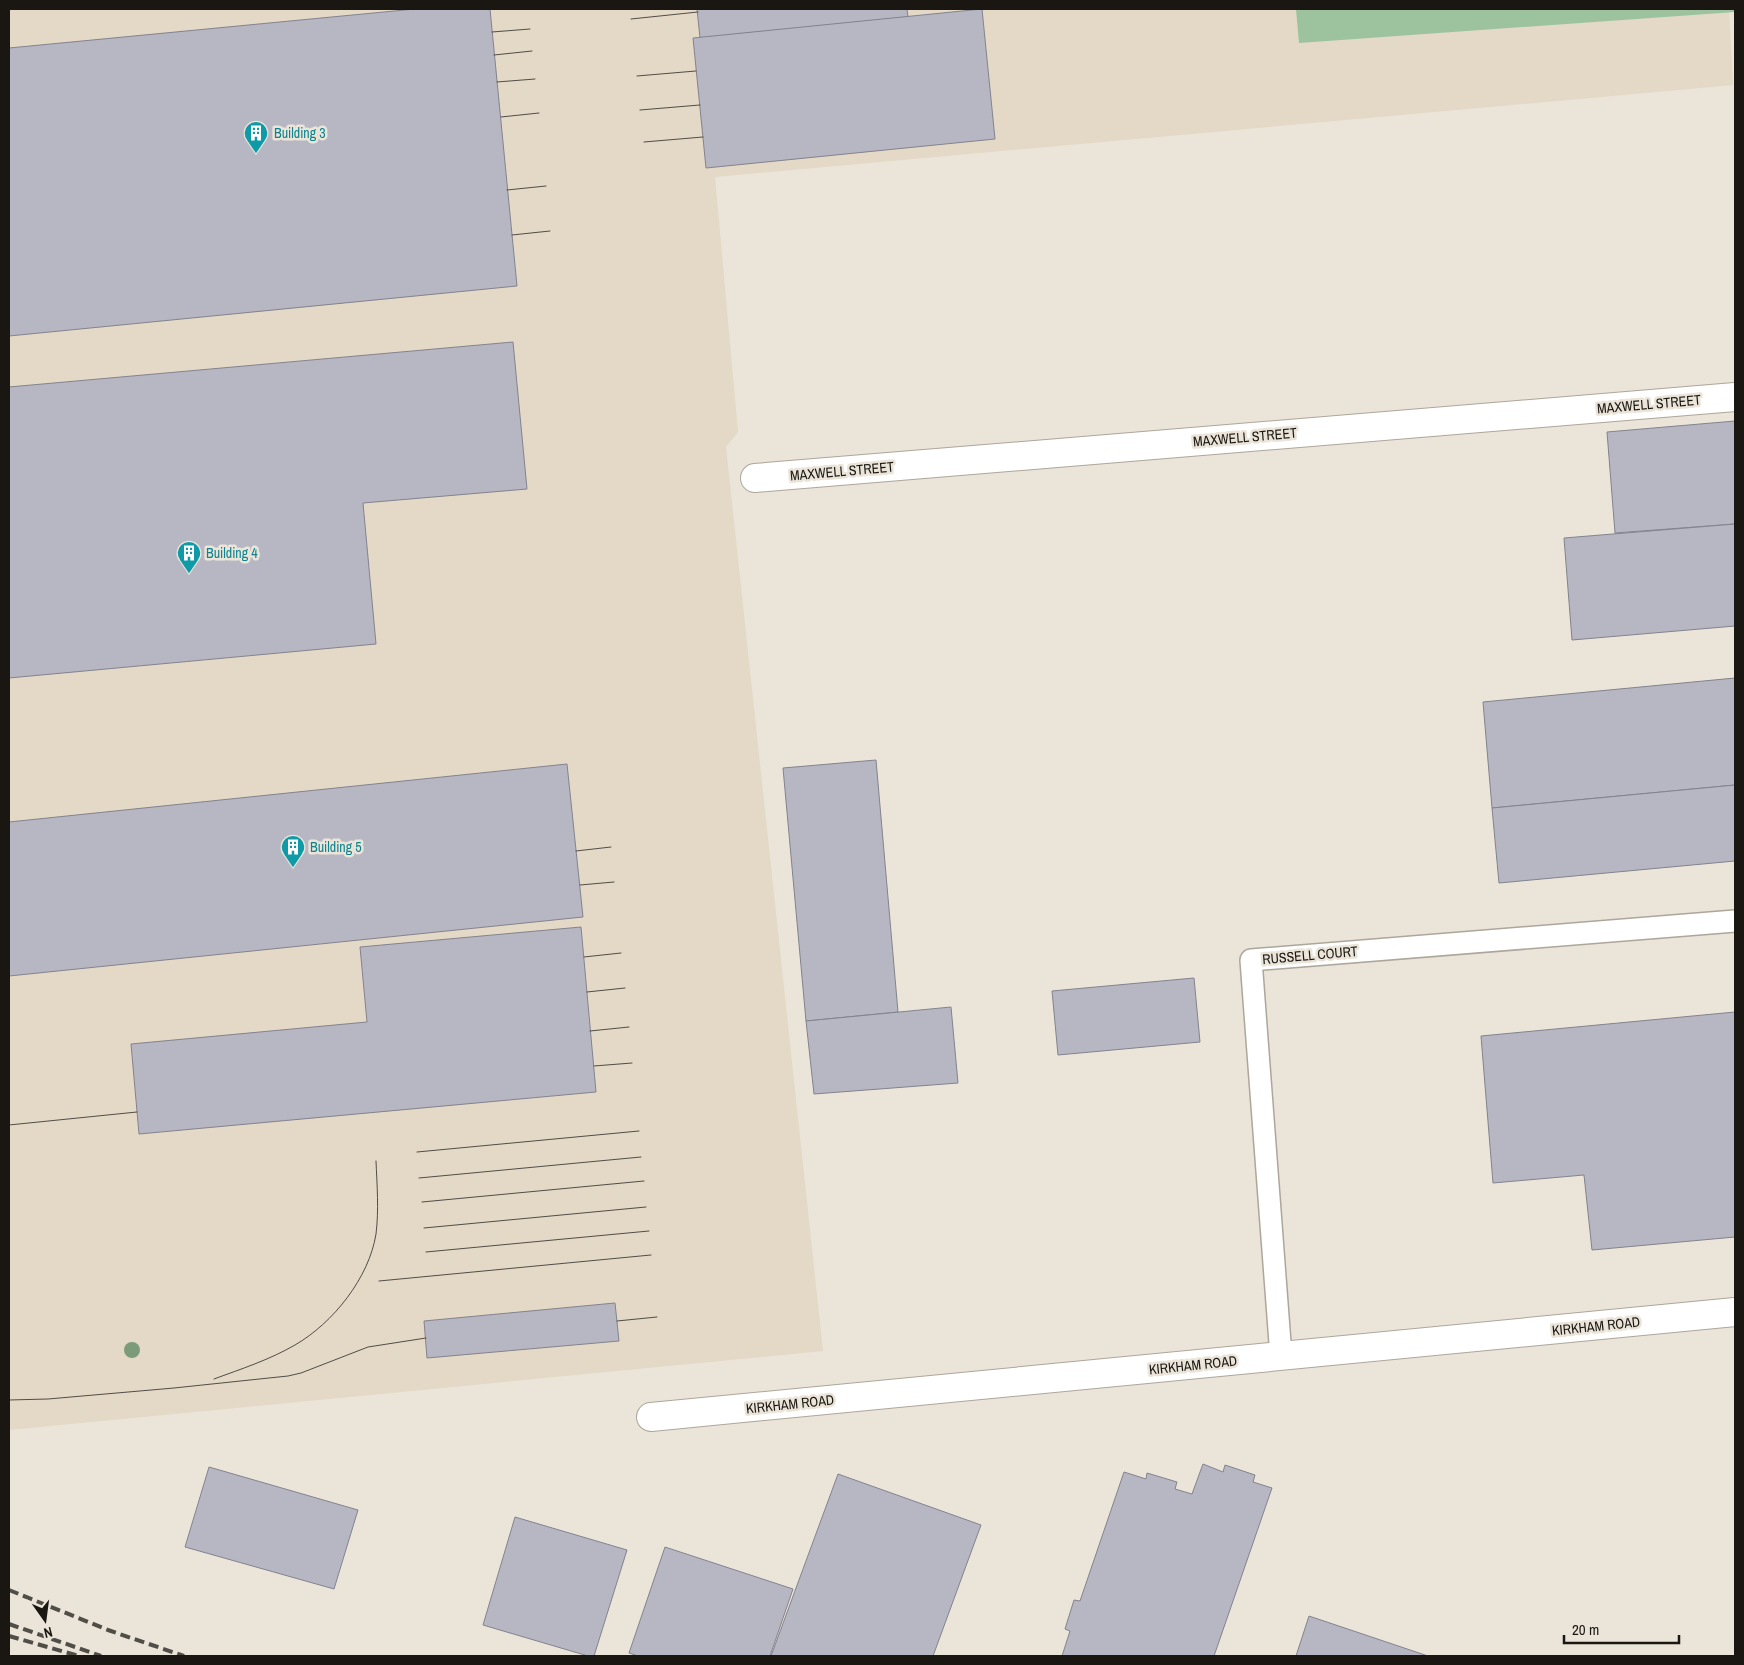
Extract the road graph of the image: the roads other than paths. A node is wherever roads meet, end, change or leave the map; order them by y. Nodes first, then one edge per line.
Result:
1 (1735, 397) edge
2 (755, 478) dead end
3 (1735, 921) edge
4 (1735, 1312) edge
5 (1281, 1356) junction
6 (651, 1417) dead end

1 - 2 street, MAXWELL STREET
3 - 5 lane, RUSSELL COURT
4 - 5 street, KIRKHAM ROAD
5 - 6 street, KIRKHAM ROAD

